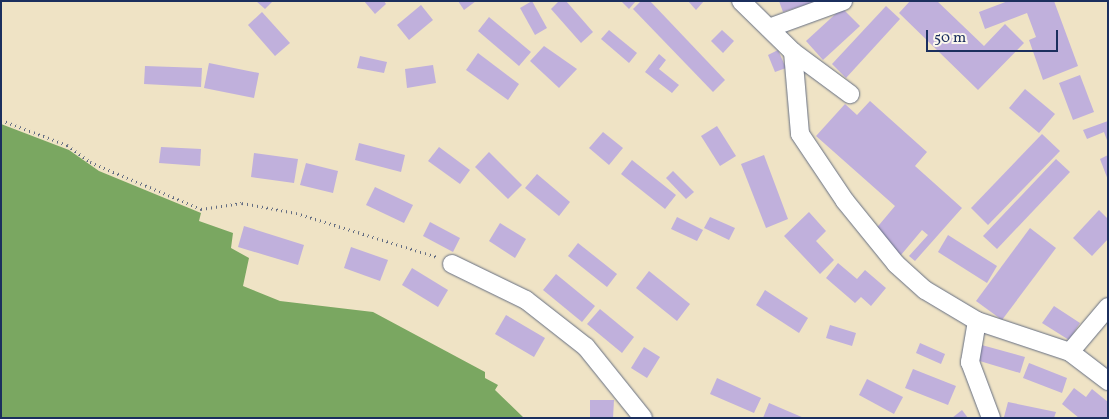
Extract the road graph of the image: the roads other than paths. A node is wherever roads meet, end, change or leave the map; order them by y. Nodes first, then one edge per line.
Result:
1 (741, 1) edge
2 (843, 1) edge
3 (769, 28) junction
4 (793, 52) junction
5 (850, 94) dead end
6 (452, 264) road end
7 (1108, 307) edge
8 (977, 322) junction
9 (1070, 352) junction
10 (1108, 381) edge
11 (643, 418) edge
12 (991, 418) edge

1 - 3 street
2 - 3 street
3 - 4 street
4 - 5 street
4 - 8 street
6 - 11 street
7 - 9 street
8 - 9 street
8 - 12 street
9 - 10 street

